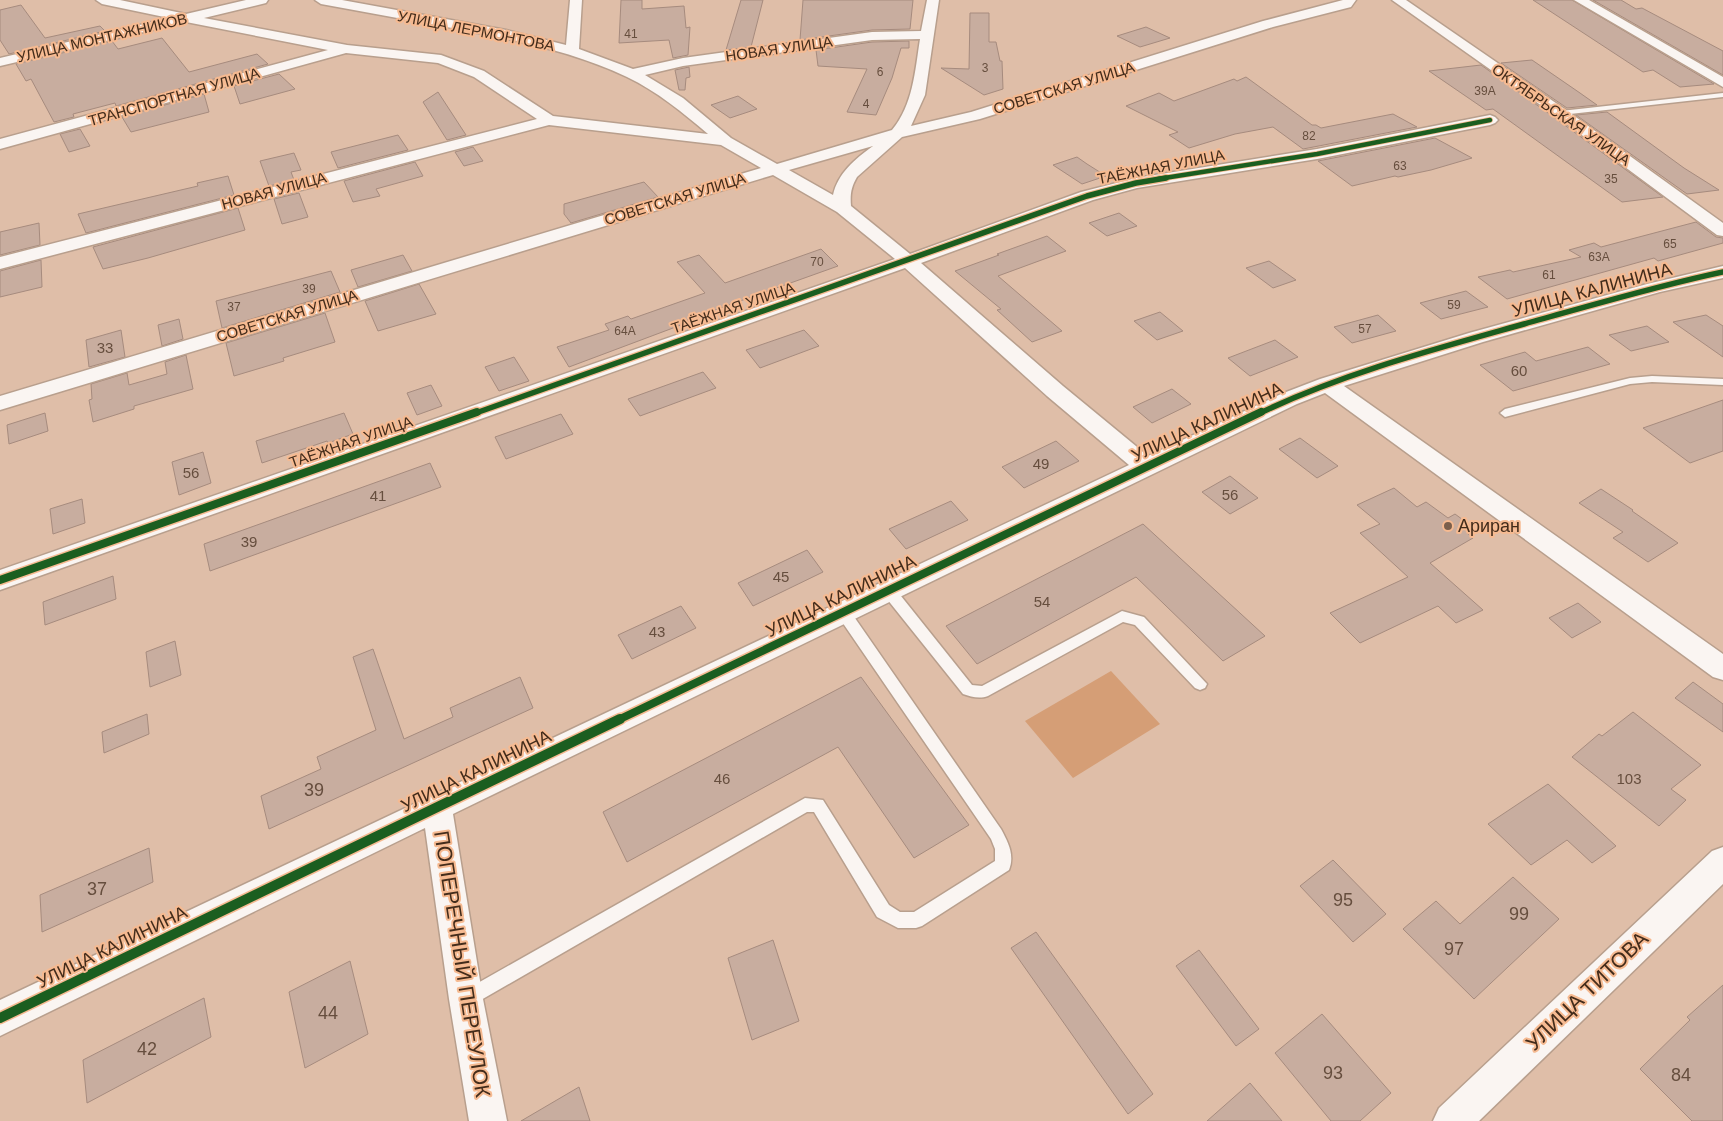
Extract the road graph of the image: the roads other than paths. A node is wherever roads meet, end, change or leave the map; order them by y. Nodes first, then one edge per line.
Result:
1 (102, 0) edge
2 (262, 0) edge
3 (321, 0) edge
4 (576, 0) edge
5 (933, 0) edge
6 (1350, 0) edge
7 (1398, 0) edge
8 (1580, 0) edge
9 (185, 18) junction
10 (927, 35) junction
11 (347, 49) junction
12 (572, 51) junction
13 (0, 62) edge
14 (632, 74) junction
15 (1723, 83) edge
16 (1723, 95) edge
17 (1561, 113) junction
18 (548, 120) junction
19 (1490, 120) dead end
20 (896, 134) junction
21 (725, 141) junction
22 (0, 144) edge
23 (774, 170) junction
24 (844, 208) junction
25 (1723, 231) edge
26 (908, 261) junction
27 (0, 263) edge
28 (1723, 272) edge
29 (1723, 382) edge
30 (1327, 384) junction
31 (0, 403) edge
32 (1505, 413) dead end
33 (1146, 467) junction
34 (0, 580) edge
35 (888, 590) junction
36 (842, 612) junction
37 (1723, 669) edge
38 (1200, 684) dead end
39 (437, 807) junction
40 (1723, 862) edge
41 (466, 999) junction
42 (0, 1018) edge
43 (488, 1121) edge
44 (1452, 1121) edge

1 - 9 street
2 - 9 street, УЛИЦА МОНТАЖНИКОВ
3 - 12 street, УЛИЦА ЛЕРМОНТОВА
4 - 12 street
5 - 10 street
6 - 20 street, СОВЕТСКАЯ УЛИЦА
7 - 17 street, ОКТЯБРЬСКАЯ УЛИЦА
8 - 15 street
9 - 11 street
9 - 13 street, УЛИЦА МОНТАЖНИКОВ
10 - 14 street, НОВАЯ УЛИЦА
10 - 20 street
11 - 18 street
11 - 22 street, ТРАНСПОРТНАЯ УЛИЦА
12 - 14 street, УЛИЦА ЛЕРМОНТОВА
14 - 21 street, УЛИЦА ЛЕРМОНТОВА
16 - 17 lane
17 - 25 street, ОКТЯБРЬСКАЯ УЛИЦА
18 - 21 street
18 - 27 street, НОВАЯ УЛИЦА
19 - 26 street, ТАЁЖНАЯ УЛИЦА
20 - 23 street, СОВЕТСКАЯ УЛИЦА
20 - 24 street
21 - 23 street
23 - 24 street
23 - 31 street, СОВЕТСКАЯ УЛИЦА
24 - 26 street
26 - 33 street
26 - 34 street, ТАЁЖНАЯ УЛИЦА
28 - 30 street, УЛИЦА КАЛИНИНА
29 - 32 lane
30 - 33 street, УЛИЦА КАЛИНИНА
30 - 37 street
33 - 35 street, УЛИЦА КАЛИНИНА
35 - 36 street, УЛИЦА КАЛИНИНА
35 - 38 lane
36 - 39 street, УЛИЦА КАЛИНИНА
36 - 41 lane
39 - 41 street, ПОПЕРЕЧНЫЙ ПЕРЕУЛОК
39 - 42 street, УЛИЦА КАЛИНИНА
40 - 44 street, УЛИЦА ТИТОВА
41 - 43 street, ПОПЕРЕЧНЫЙ ПЕРЕУЛОК

